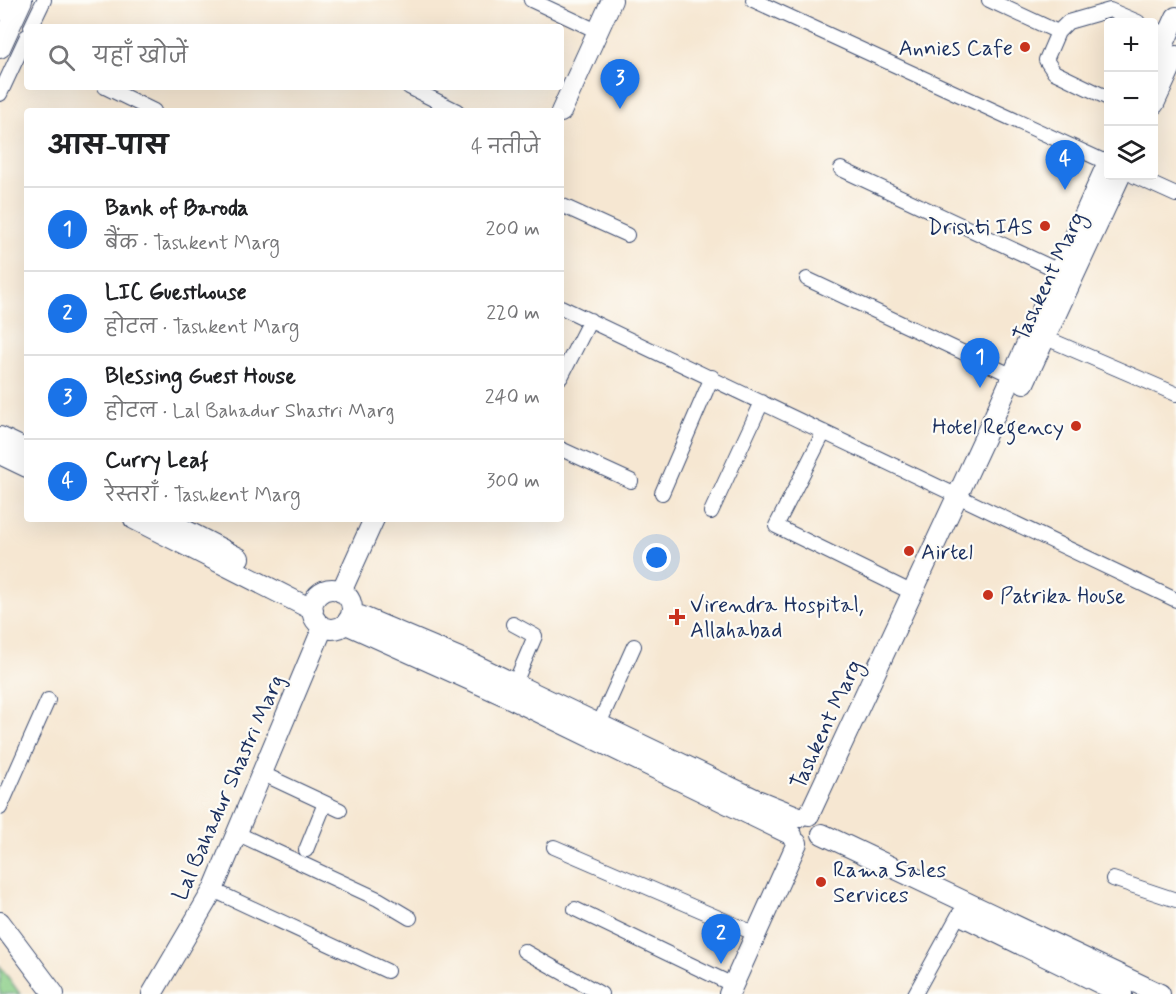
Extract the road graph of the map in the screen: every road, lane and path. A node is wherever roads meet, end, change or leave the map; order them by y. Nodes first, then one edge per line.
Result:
1 (4, 0) edge
2 (22, 0) edge
3 (44, 0) edge
4 (531, 0) edge
5 (612, 0) edge
6 (753, 0) edge
7 (988, 0) edge
8 (1107, 5) edge
9 (0, 10) edge
10 (1176, 17) edge
11 (1131, 18) edge
12 (32, 24) edge
13 (597, 31) junction
14 (1058, 32) junction
15 (1161, 32) edge
16 (13, 43) edge
17 (1176, 56) edge
18 (111, 90) edge
19 (415, 90) edge
20 (0, 94) edge
21 (1158, 95) edge
22 (1104, 96) edge
23 (148, 108) edge
24 (448, 108) edge
25 (563, 108) edge
26 (1104, 161) edge
27 (841, 169) dead end
28 (1104, 172) edge
29 (1118, 180) edge
30 (1143, 180) edge
31 (1176, 195) edge
32 (564, 206) edge
33 (627, 235) dead end
34 (1059, 271) junction
35 (807, 279) dead end
36 (564, 307) edge
37 (590, 320) junction
38 (1046, 338) junction
39 (564, 371) edge
40 (1013, 376) junction
41 (712, 377) junction
42 (1176, 394) edge
43 (762, 402) junction
44 (825, 432) junction
45 (0, 437) edge
46 (24, 449) edge
47 (564, 450) edge
48 (0, 454) edge
49 (24, 466) edge
50 (631, 482) dead end
51 (662, 493) dead end
52 (963, 497) junction
53 (711, 512) dead end
54 (140, 522) edge
55 (169, 522) edge
56 (373, 522) edge
57 (341, 592) junction
58 (913, 592) junction
59 (1176, 600) edge
60 (317, 611) junction
61 (349, 618) junction
62 (513, 624) dead end
63 (634, 646) dead end
64 (514, 683) junction
65 (48, 700) dead end
66 (599, 724) junction
67 (261, 773) junction
68 (325, 803) junction
69 (0, 808) edge
70 (340, 810) dead end
71 (808, 832) junction
72 (236, 833) junction
73 (554, 847) dead end
74 (306, 850) dead end
75 (1113, 879) dead end
76 (213, 890) junction
77 (1176, 900) edge
78 (575, 909) dead end
79 (958, 914) junction
80 (410, 918) dead end
81 (0, 922) edge
82 (756, 934) junction
83 (0, 943) edge
84 (524, 951) dead end
85 (387, 971) dead end
86 (1092, 988) edge
87 (734, 991) edge
88 (38, 994) edge
89 (54, 994) edge
90 (152, 994) edge
91 (601, 994) edge
92 (915, 994) edge
93 (1122, 994) edge
94 (1160, 994) edge

1 - 9 street
2 - 16 street
3 - 12 street
4 - 13 street
5 - 13 street
6 - 26 street
7 - 14 street
8 - 11 street
8 - 14 street
10 - 15 street
13 - 25 street
14 - 22 street
16 - 20 street
17 - 21 street
18 - 23 street
19 - 24 street
27 - 34 street
28 - 34 street, Tashkent Marg
29 - 38 street, Tashkent Marg
30 - 31 street
32 - 33 street
34 - 40 street, Tashkent Marg
35 - 40 street
36 - 37 street
37 - 39 street
37 - 41 street
38 - 42 street
38 - 52 street, Tashkent Marg
40 - 52 street, Tashkent Marg
41 - 43 street
41 - 51 street
43 - 44 street
43 - 53 street
44 - 52 street
44 - 58 street
45 - 46 street
47 - 50 street
48 - 49 street
52 - 58 street, Tashkent Marg
52 - 59 street
52 - 71 street, Tashkent Marg
54 - 60 street
55 - 60 street
56 - 57 street
57 - 60 street
57 - 61 street
58 - 71 street, Tashkent Marg
60 - 61 street
60 - 67 street, Lal Bahadur Shastri Marg
61 - 64 street
61 - 71 street
62 - 64 street
63 - 66 street
64 - 66 street
65 - 69 street
66 - 71 street
67 - 68 street
67 - 72 street, Lal Bahadur Shastri Marg
68 - 70 street
68 - 74 street
71 - 79 street
71 - 82 street, Tashkent Marg
71 - 87 street, Tashkent Marg
71 - 94 street
72 - 76 street, Lal Bahadur Shastri Marg
72 - 80 street
73 - 82 street
75 - 77 street
76 - 85 street
76 - 90 street, Lal Bahadur Shastri Marg
78 - 87 street
79 - 86 street
79 - 92 street
81 - 89 street
82 - 87 street, Tashkent Marg
83 - 88 street
84 - 91 street
86 - 93 street

